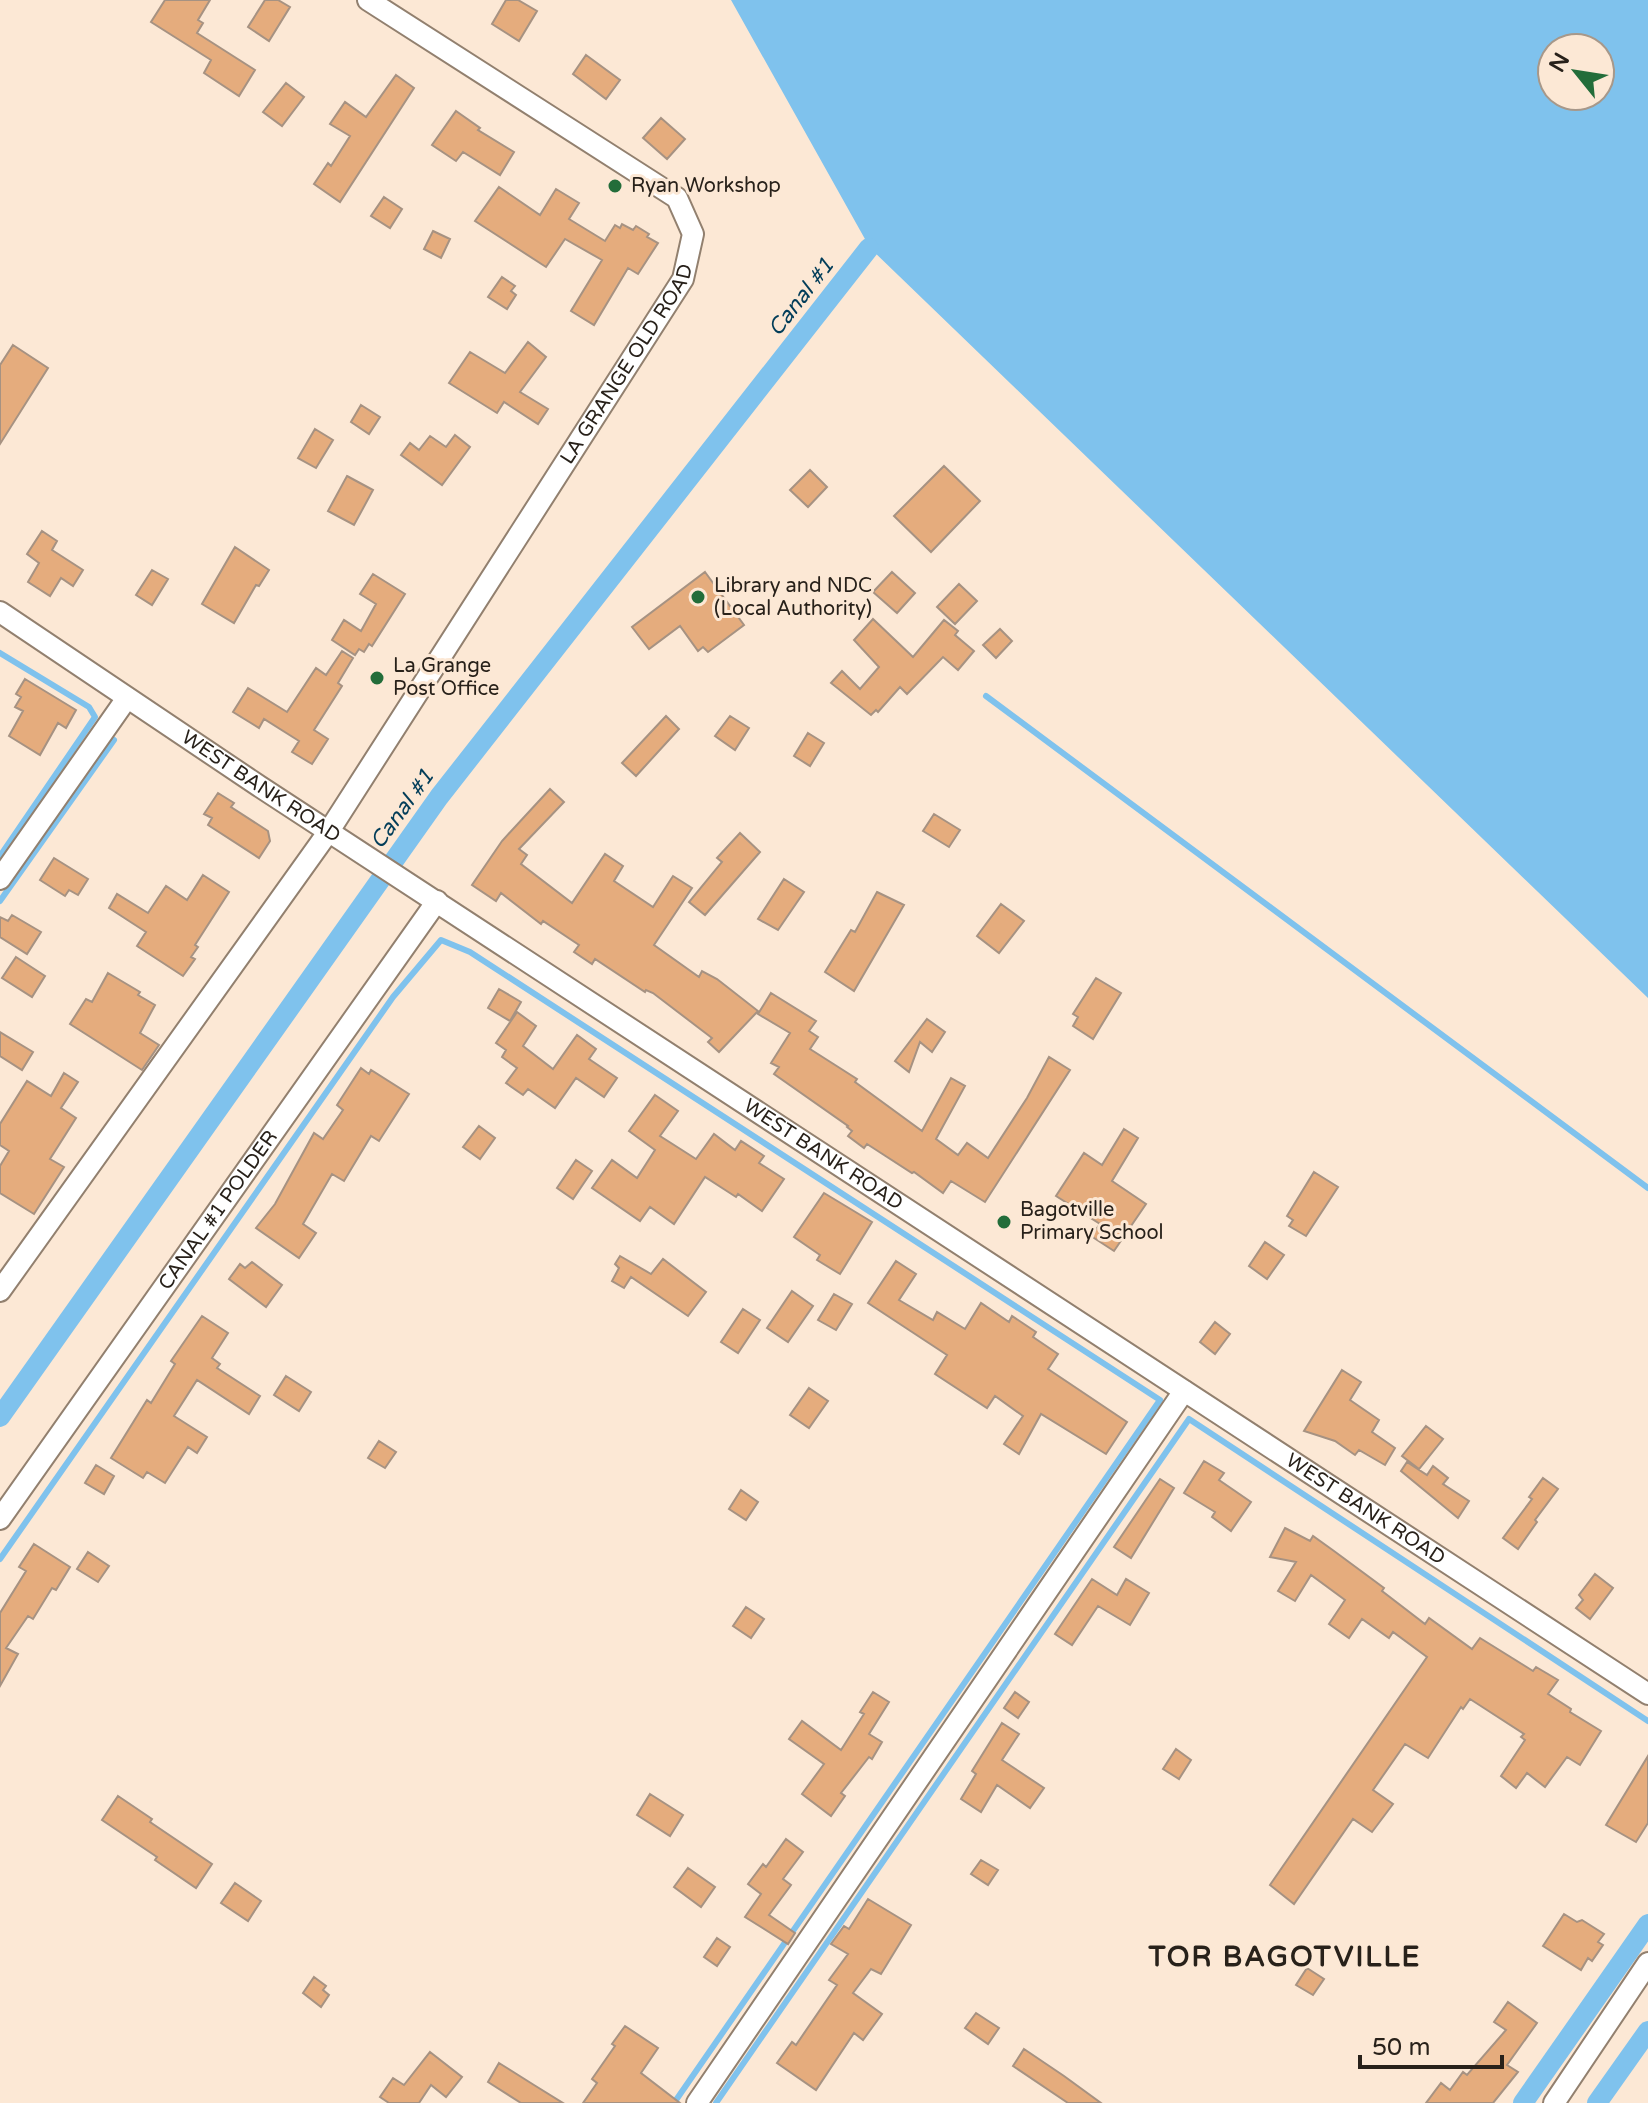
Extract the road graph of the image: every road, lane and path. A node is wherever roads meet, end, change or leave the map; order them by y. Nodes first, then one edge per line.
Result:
1 (368, 0) edge
2 (0, 612) edge
3 (127, 698) junction
4 (338, 837) junction
5 (0, 879) edge
6 (437, 901) junction
7 (0, 1291) edge
8 (1184, 1391) junction
9 (0, 1519) edge
10 (1648, 1694) edge
11 (1648, 1963) edge
12 (697, 2103) edge
13 (1554, 2103) edge

1 - 4 street, LA GRANGE OLD ROAD
2 - 3 street, WEST BANK ROAD
3 - 4 street, WEST BANK ROAD
3 - 5 street
4 - 6 street, WEST BANK ROAD
4 - 7 street, LA GRANGE OLD ROAD
6 - 8 street, WEST BANK ROAD
6 - 9 street, CANAL #1 POLDER
8 - 10 street, WEST BANK ROAD
8 - 12 street
11 - 13 street

